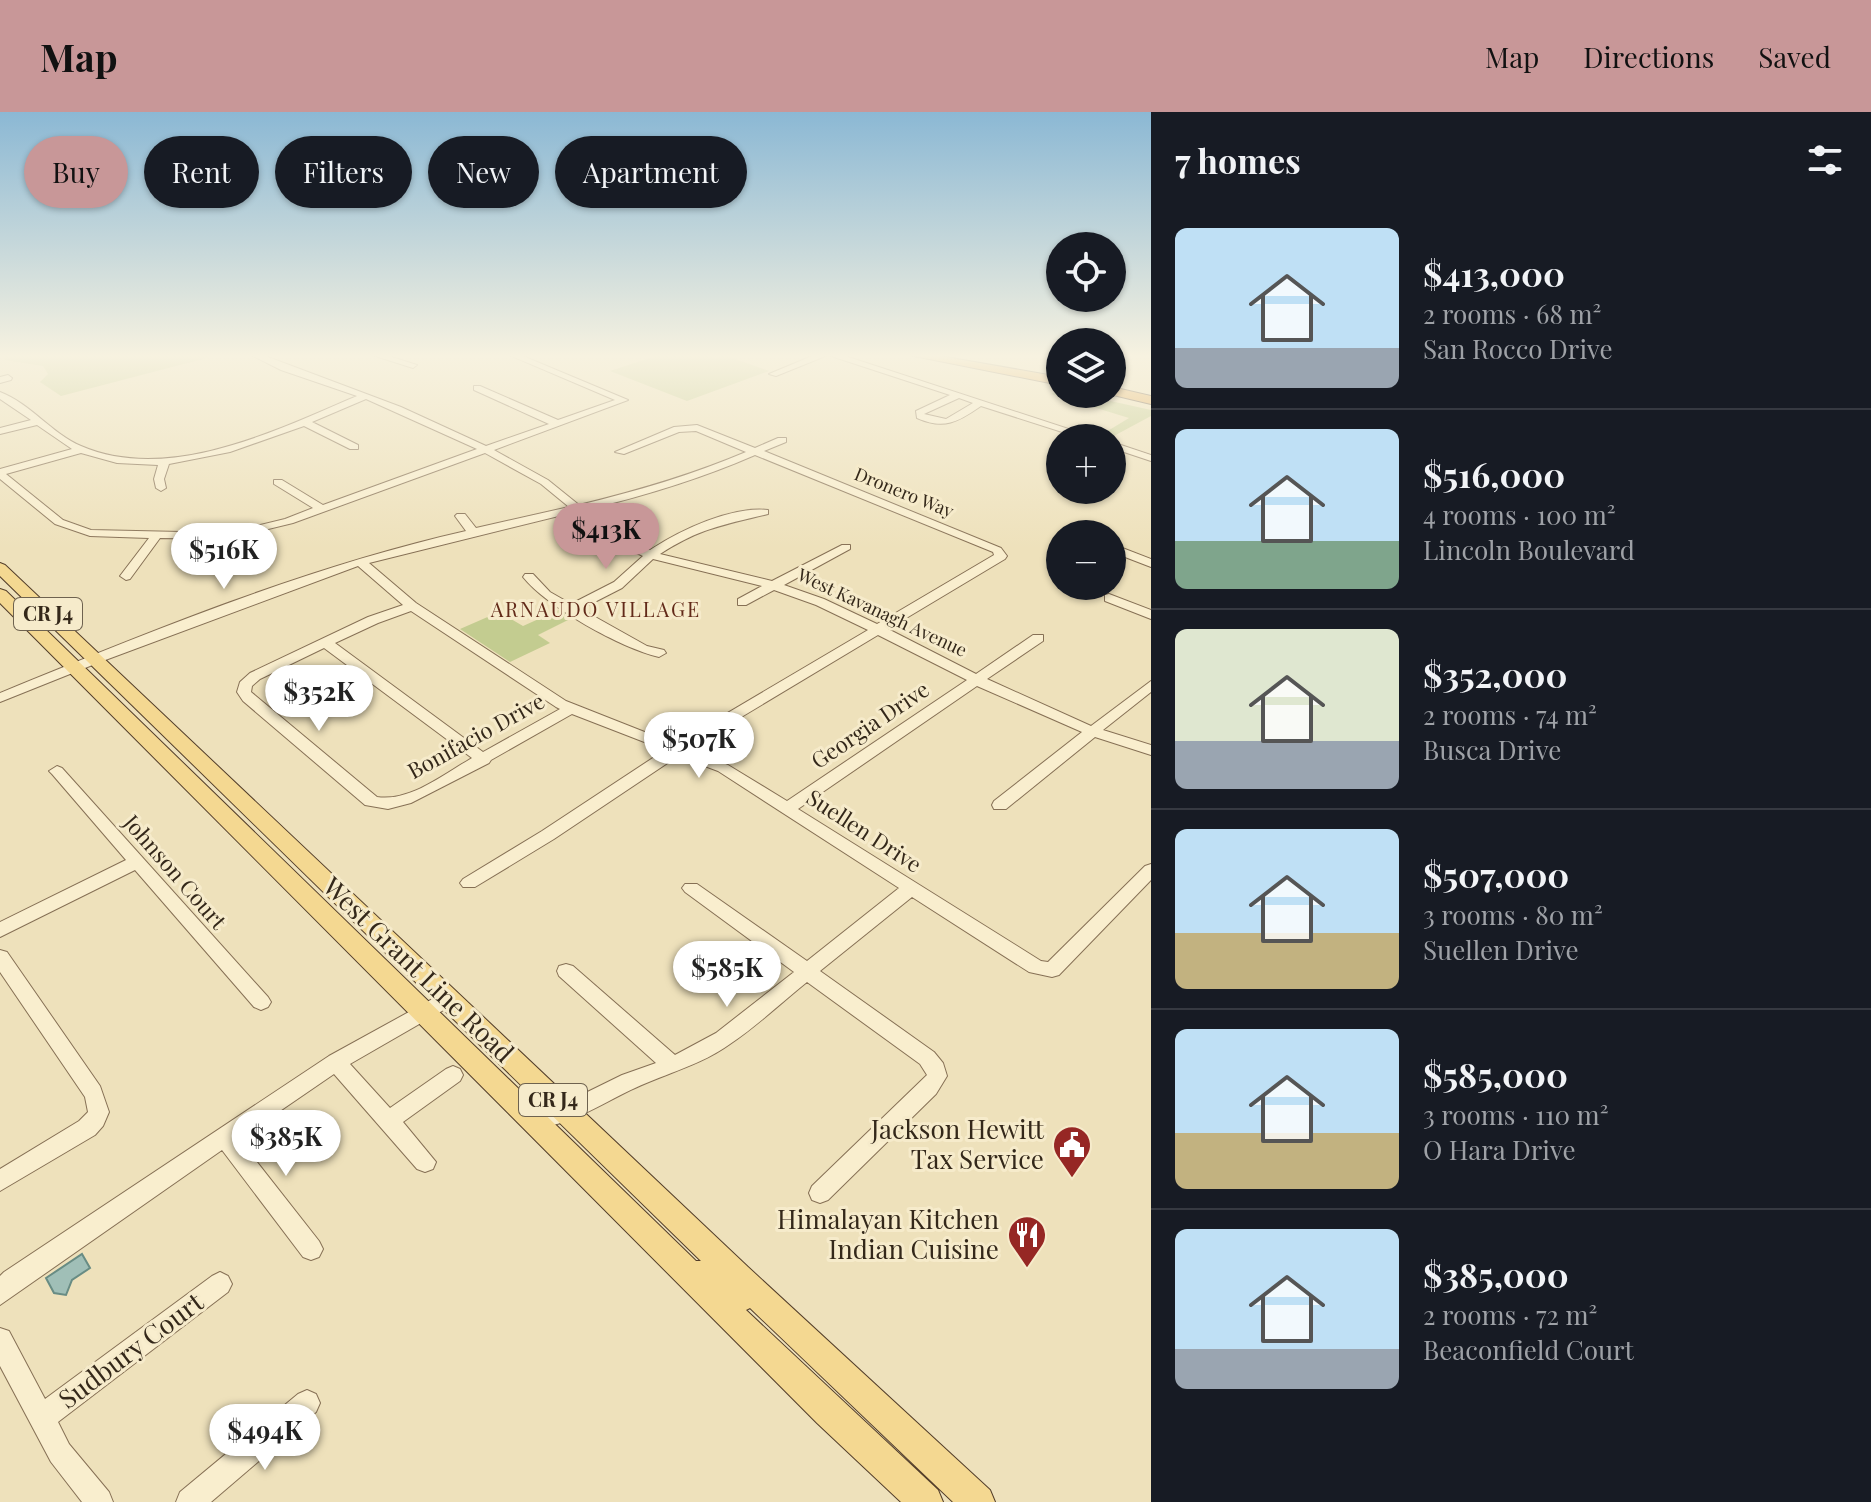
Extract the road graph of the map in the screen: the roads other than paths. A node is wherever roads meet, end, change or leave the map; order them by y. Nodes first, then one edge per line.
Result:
1 (36, 419) edge
2 (311, 419) edge
3 (416, 419) edge
4 (546, 419) edge
5 (572, 419) edge
6 (927, 419) edge
7 (960, 419) edge
8 (39, 421) junction
9 (304, 422) junction
10 (558, 424) junction
11 (0, 431) edge
12 (782, 440) dead end
13 (354, 447) dead end
14 (81, 450) junction
15 (485, 450) junction
16 (1126, 450) edge
17 (620, 452) dead end
18 (756, 453) junction
19 (1151, 458) edge
20 (165, 460) junction
21 (0, 473) edge
22 (278, 482) dead end
23 (161, 488) dead end
24 (322, 509) junction
25 (577, 510) junction
26 (764, 512) dead end
27 (461, 516) dead end
28 (473, 532) junction
29 (156, 536) junction
30 (1151, 545) edge
31 (846, 547) dead end
32 (1126, 553) edge
33 (652, 554) junction
34 (1135, 556) junction
35 (362, 563) junction
36 (1151, 563) edge
37 (0, 568) edge
38 (126, 576) dead end
39 (529, 577) dead end
40 (779, 585) junction
41 (0, 594) edge
42 (1114, 600) edge
43 (742, 602) dead end
44 (412, 606) junction
45 (573, 608) junction
46 (1151, 615) edge
47 (878, 629) junction
48 (1038, 638) dead end
49 (326, 643) junction
50 (659, 653) dead end
51 (90, 667) junction
52 (978, 678) junction
53 (1151, 685) edge
54 (0, 698) edge
55 (0, 709) edge
56 (570, 709) junction
57 (1092, 731) junction
58 (679, 748) junction
59 (1151, 750) edge
60 (484, 760) junction
61 (57, 771) dead end
62 (1000, 805) dead end
63 (788, 808) junction
64 (137, 862) junction
65 (1151, 870) edge
66 (469, 883) dead end
67 (691, 888) dead end
68 (911, 888) junction
69 (0, 930) edge
70 (0, 957) edge
71 (566, 971) dead end
72 (807, 971) junction
73 (447, 999) junction
74 (261, 1002) dead end
75 (424, 1013) junction
76 (336, 1062) junction
77 (671, 1064) junction
78 (453, 1075) dead end
79 (566, 1112) junction
80 (533, 1119) junction
81 (389, 1120) junction
82 (224, 1136) junction
83 (425, 1162) dead end
84 (0, 1181) edge
85 (820, 1193) dead end
86 (311, 1249) dead end
87 (693, 1276) junction
88 (220, 1284) dead end
89 (0, 1293) edge
90 (763, 1301) junction
91 (2, 1349) edge
92 (307, 1403) dead end
93 (41, 1418) junction
94 (92, 1499) edge
95 (190, 1502) edge
96 (926, 1502) edge
97 (978, 1502) edge

1 - 8 street
2 - 9 street
3 - 15 street, West Kavanagh Avenue
4 - 10 street
5 - 10 street
6 - 7 street
8 - 11 street
8 - 14 street
9 - 13 street
9 - 20 street
10 - 15 street
12 - 18 street
14 - 20 street
14 - 21 street
15 - 24 street
15 - 25 street, West Kavanagh Avenue
16 - 19 street
17 - 18 street, Dronero Way
18 - 25 street
18 - 47 street, Dronero Way
20 - 23 street
21 - 29 street
22 - 24 street
24 - 29 street
25 - 28 street
25 - 33 street, West Kavanagh Avenue
26 - 33 street
27 - 28 street
28 - 35 street
29 - 38 street
30 - 34 street
31 - 40 street
32 - 34 street
33 - 40 street, West Kavanagh Avenue
33 - 45 street
34 - 36 street
35 - 44 street, Suellen Drive
35 - 51 street
37 - 51 main road, West Grant Line Road / CR J4
39 - 45 street
40 - 43 street
40 - 47 street, West Kavanagh Avenue
41 - 51 main road, West Grant Line Road / CR J4
42 - 46 street
44 - 49 street
44 - 56 street, Suellen Drive
45 - 50 street
47 - 52 street, West Kavanagh Avenue
47 - 58 street
48 - 52 street, Georgia Drive
49 - 60 street
49 - 60 street, Bonifacio Drive
51 - 54 street
51 - 55 street
51 - 73 main road, West Grant Line Road / CR J4
51 - 75 main road, West Grant Line Road / CR J4
52 - 57 street, West Kavanagh Avenue
52 - 63 street, Georgia Drive
53 - 57 street
56 - 58 street, Suellen Drive
56 - 60 street, Bonifacio Drive
57 - 59 street, West Kavanagh Avenue
57 - 62 street
58 - 63 street, Suellen Drive
58 - 66 street
61 - 64 street, Johnson Court
63 - 68 street, Suellen Drive
64 - 69 street
64 - 74 street, Johnson Court
65 - 68 street, Suellen Drive
67 - 72 street
68 - 72 street
70 - 84 street
71 - 77 street
72 - 77 street
72 - 85 street
73 - 75 street
73 - 79 main road, West Grant Line Road / CR J4
75 - 76 street
75 - 80 main road, West Grant Line Road / CR J4
76 - 81 street
76 - 82 street
77 - 79 street
78 - 81 street
79 - 80 street
79 - 90 main road, West Grant Line Road / CR J4
80 - 87 main road, West Grant Line Road / CR J4
81 - 83 street
82 - 86 street
82 - 89 street
87 - 90 main road
87 - 96 main road, West Grant Line Road / CR J4
88 - 93 street, Sudbury Court
90 - 97 main road, West Grant Line Road / CR J4
91 - 93 street
92 - 95 street
93 - 94 street

